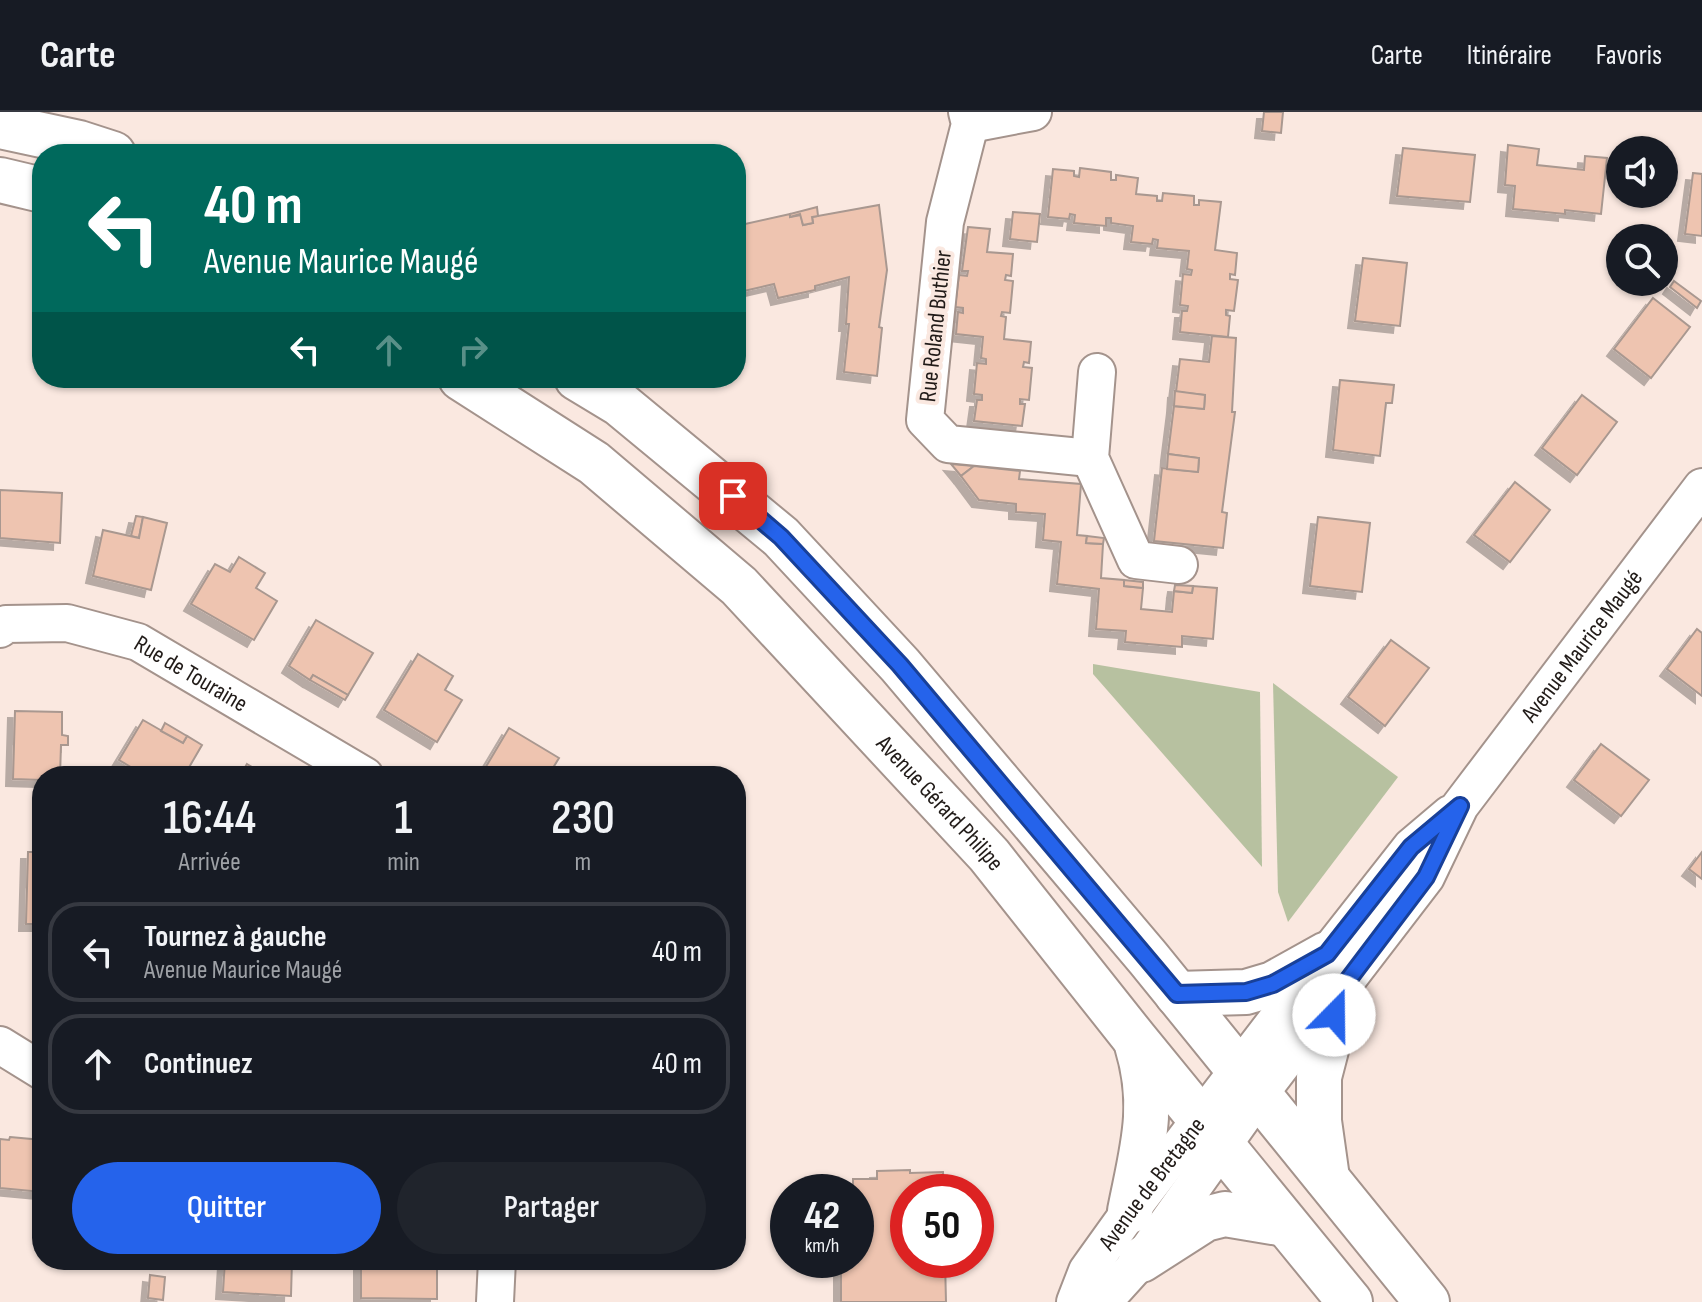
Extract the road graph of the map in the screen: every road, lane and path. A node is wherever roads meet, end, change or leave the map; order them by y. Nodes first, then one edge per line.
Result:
1 (1033, 112) edge
2 (968, 118) edge
3 (0, 126) edge
4 (82, 144) edge
5 (0, 180) edge
6 (32, 188) edge
7 (1097, 372) dead end
8 (477, 388) edge
9 (594, 388) edge
10 (1090, 458) junction
11 (1702, 487) edge
12 (1179, 565) dead end
13 (0, 629) edge
14 (348, 766) edge
15 (1335, 971) junction
16 (1090, 981) junction
17 (1177, 994) junction
18 (1135, 1039) junction
19 (0, 1045) edge
20 (32, 1065) edge
21 (1256, 1082) junction
22 (1204, 1134) junction
23 (1327, 1178) junction
24 (1130, 1211) junction
25 (1285, 1224) junction
26 (1384, 1251) junction
27 (1141, 1260) junction
28 (497, 1270) edge
29 (495, 1302) edge
30 (1075, 1302) edge
31 (1103, 1302) edge
32 (1350, 1302) edge
33 (1427, 1302) edge

1 - 2 street, Rue Roland Buthier
2 - 10 street, Rue Roland Buthier
3 - 4 main road
5 - 6 main road
7 - 10 street
8 - 16 main road, Avenue Gérard Philipe
9 - 17 main road
10 - 12 street
11 - 15 street, Avenue Maurice Maugé
13 - 14 street, Rue de Touraine
15 - 17 main road
15 - 21 street, Avenue Maurice Maugé
15 - 23 main road
16 - 18 main road, Avenue Gérard Philipe
16 - 21 main road
17 - 21 main road
18 - 22 main road, Avenue Gérard Philipe
18 - 24 main road
19 - 20 street
21 - 22 street, Avenue de Bretagne
21 - 23 main road
22 - 24 street, Avenue de Bretagne
22 - 25 main road, Avenue Gérard Philipe
22 - 26 main road
22 - 27 street, Avenue de Bretagne
23 - 26 main road
24 - 30 street, Avenue de Bretagne
25 - 27 main road
25 - 32 main road, Avenue Gérard Philipe
26 - 33 main road
27 - 31 street, Avenue de Bretagne
28 - 29 street

